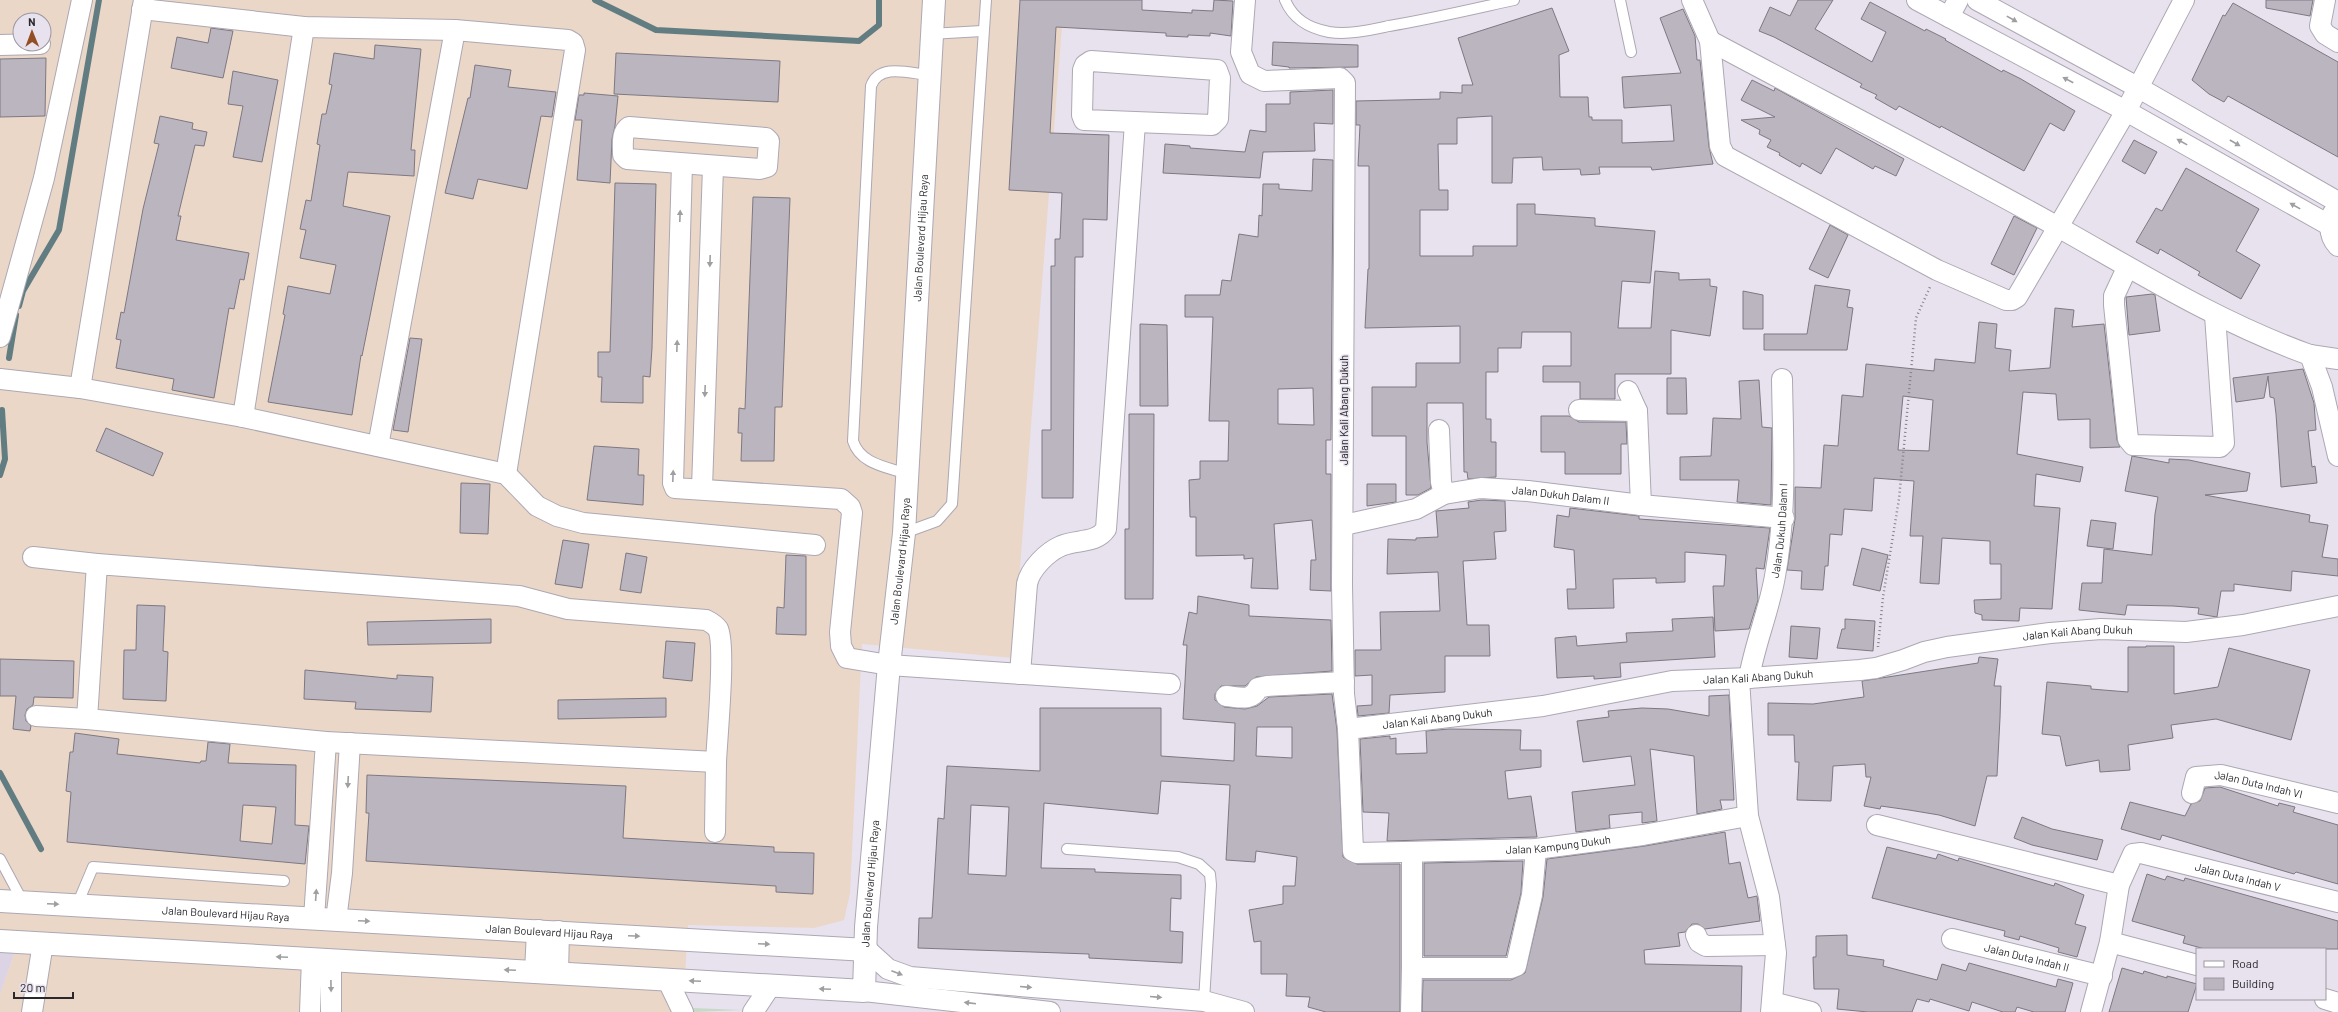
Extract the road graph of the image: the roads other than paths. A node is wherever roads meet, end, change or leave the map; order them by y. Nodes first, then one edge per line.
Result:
1 (82, 0) edge
2 (934, 0) edge
3 (986, 0) edge
4 (1245, 0) edge
5 (1285, 0) edge
6 (1514, 0) edge
7 (1620, 0) edge
8 (1692, 0) edge
9 (1917, 0) edge
10 (1977, 0) edge
11 (2184, 0) edge
12 (2325, 0) edge
13 (143, 5) edge
14 (1953, 8) edge
15 (304, 27) junction
16 (454, 30) junction
17 (982, 31) junction
18 (930, 34) junction
19 (1710, 41) junction
20 (2338, 42) edge
21 (0, 44) edge
22 (12, 44) edge
23 (52, 44) edge
24 (72, 44) junction
25 (1631, 52) dead end
26 (928, 75) junction
27 (2139, 88) junction
28 (2126, 111) junction
29 (1135, 123) junction
30 (682, 164) junction
31 (713, 167) junction
32 (2338, 204) edge
33 (2330, 225) junction
34 (2058, 227) junction
35 (2338, 246) edge
36 (2127, 268) junction
37 (2215, 315) junction
38 (0, 337) edge
39 (2310, 355) junction
40 (2338, 359) edge
41 (1, 379) edge
42 (1782, 379) dead end
43 (80, 388) junction
44 (1628, 391) dead end
45 (1579, 410) dead end
46 (1637, 411) junction
47 (243, 417) junction
48 (1439, 430) dead end
49 (378, 446) junction
50 (2338, 456) edge
51 (506, 474) junction
52 (907, 474) junction
53 (702, 488) junction
54 (1444, 494) junction
55 (1641, 505) junction
56 (1784, 518) junction
57 (1344, 525) junction
58 (904, 533) junction
59 (815, 544) dead end
60 (33, 557) dead end
61 (97, 564) junction
62 (2338, 606) edge
63 (889, 665) junction
64 (1020, 674) junction
65 (1744, 679) junction
66 (1344, 682) junction
67 (1170, 684) dead end
68 (1226, 696) dead end
69 (36, 716) dead end
70 (87, 719) junction
71 (1348, 728) junction
72 (326, 742) junction
73 (350, 743) junction
74 (716, 762) junction
75 (2192, 793) dead end
76 (2338, 803) edge
77 (321, 814) junction
78 (346, 816) junction
79 (1748, 816) junction
80 (1876, 825) dead end
81 (715, 832) dead end
82 (1067, 849) dead end
83 (1536, 849) junction
84 (1412, 852) junction
85 (0, 859) edge
86 (284, 881) dead end
87 (2119, 884) junction
88 (0, 901) edge
89 (23, 902) junction
90 (2338, 902) edge
91 (77, 905) junction
92 (314, 918) junction
93 (336, 920) junction
94 (548, 931) junction
95 (1696, 935) dead end
96 (1952, 939) dead end
97 (0, 940) edge
98 (2110, 942) junction
99 (43, 943) junction
100 (1775, 945) junction
101 (867, 950) junction
102 (321, 959) junction
103 (2196, 965) edge
104 (1412, 968) junction
105 (546, 972) junction
106 (2102, 976) junction
107 (668, 979) junction
108 (771, 986) junction
109 (864, 991) junction
110 (2326, 999) edge
111 (2338, 1003) edge
112 (1204, 1007) edge
113 (1771, 1007) edge
114 (32, 1012) edge
115 (310, 1012) edge
116 (331, 1012) edge
117 (683, 1012) edge
118 (753, 1012) edge
119 (1050, 1012) edge
120 (1244, 1012) edge
121 (1411, 1012) edge
122 (1811, 1012) edge
123 (2091, 1012) edge

1 - 24 street
2 - 18 street, Jalan Boulevard Hijau Raya
3 - 17 lane
4 - 57 street, Jalan Kali Abang Dukuh
5 - 6 lane
7 - 25 lane
8 - 19 street
9 - 14 street
10 -> 27 street
11 - 27 street
12 - 20 street
13 - 15 street
13 - 43 street
28 -> 14 street
15 - 16 street
15 - 47 street
16 - 49 street
16 - 51 street
17 - 18 lane
17 - 58 lane
18 - 26 street, Jalan Boulevard Hijau Raya
19 - 34 street
19 - 34 street
21 - 22 street
23 - 24 street
24 - 38 street
26 - 52 street, Jalan Boulevard Hijau Raya
26 - 52 lane
27 - 28 street
27 -> 32 street
33 -> 28 street
28 - 34 street
29 - 29 street
29 - 64 street
30 - 31 street
30 - 31 street
53 -> 30 street
31 -> 53 street
32 - 33 street
33 - 35 street
34 - 36 street
36 - 37 street
36 - 37 street
37 - 39 street
39 - 40 street
39 - 50 street
41 - 43 street
42 - 56 street, Jalan Dukuh Dalam I
43 - 47 street
44 - 46 street
45 - 46 street
46 - 55 street
47 - 49 street
48 - 54 street
49 - 51 street
51 - 59 street
52 - 58 street, Jalan Boulevard Hijau Raya
53 - 63 street
54 - 55 street, Jalan Dukuh Dalam II
54 - 57 street, Jalan Dukuh Dalam II
55 - 56 street, Jalan Dukuh Dalam II
56 - 65 street, Jalan Dukuh Dalam I
57 - 66 street, Jalan Kali Abang Dukuh
58 - 63 street, Jalan Boulevard Hijau Raya
60 - 61 street
61 - 70 street
61 - 74 street
62 - 65 street, Jalan Kali Abang Dukuh
63 - 64 street
63 - 101 street, Jalan Boulevard Hijau Raya
64 - 67 street
65 - 71 street, Jalan Kali Abang Dukuh
65 - 79 street
66 - 68 street
66 - 71 street, Jalan Kali Abang Dukuh
69 - 70 street
70 - 72 street
71 - 84 street, Jalan Kampung Dukuh
72 - 73 street
72 - 77 street
73 - 74 street
73 -> 78 street
74 - 81 street
75 - 76 street, Jalan Duta Indah VI
77 - 78 street
92 -> 77 street
78 - 93 street
79 - 83 street, Jalan Kampung Dukuh
79 - 100 street
80 - 87 street
82 - 112 lane
83 - 84 street, Jalan Kampung Dukuh
83 - 104 street
84 - 104 street
85 - 89 lane
86 - 91 lane
87 - 90 street, Jalan Duta Indah V
87 - 98 street
88 - 89 street, Jalan Boulevard Hijau Raya
89 -> 91 street, Jalan Boulevard Hijau Raya
91 - 92 street, Jalan Boulevard Hijau Raya
92 - 93 street, Jalan Boulevard Hijau Raya
93 -> 94 street, Jalan Boulevard Hijau Raya
94 -> 101 street, Jalan Boulevard Hijau Raya
94 - 105 street
95 - 100 street
96 - 106 street, Jalan Duta Indah II
97 - 99 street
98 - 103 street
98 - 106 street
102 -> 99 street
99 - 114 street
100 - 113 street
101 - 109 street
101 -> 112 street
105 -> 102 street
102 - 115 street
102 -> 116 street
104 - 121 street
105 - 107 street
106 - 123 street
108 -> 107 street
107 - 117 street
109 -> 108 street
108 - 118 street
119 -> 109 street
110 - 111 street
112 - 120 street
113 - 122 street

